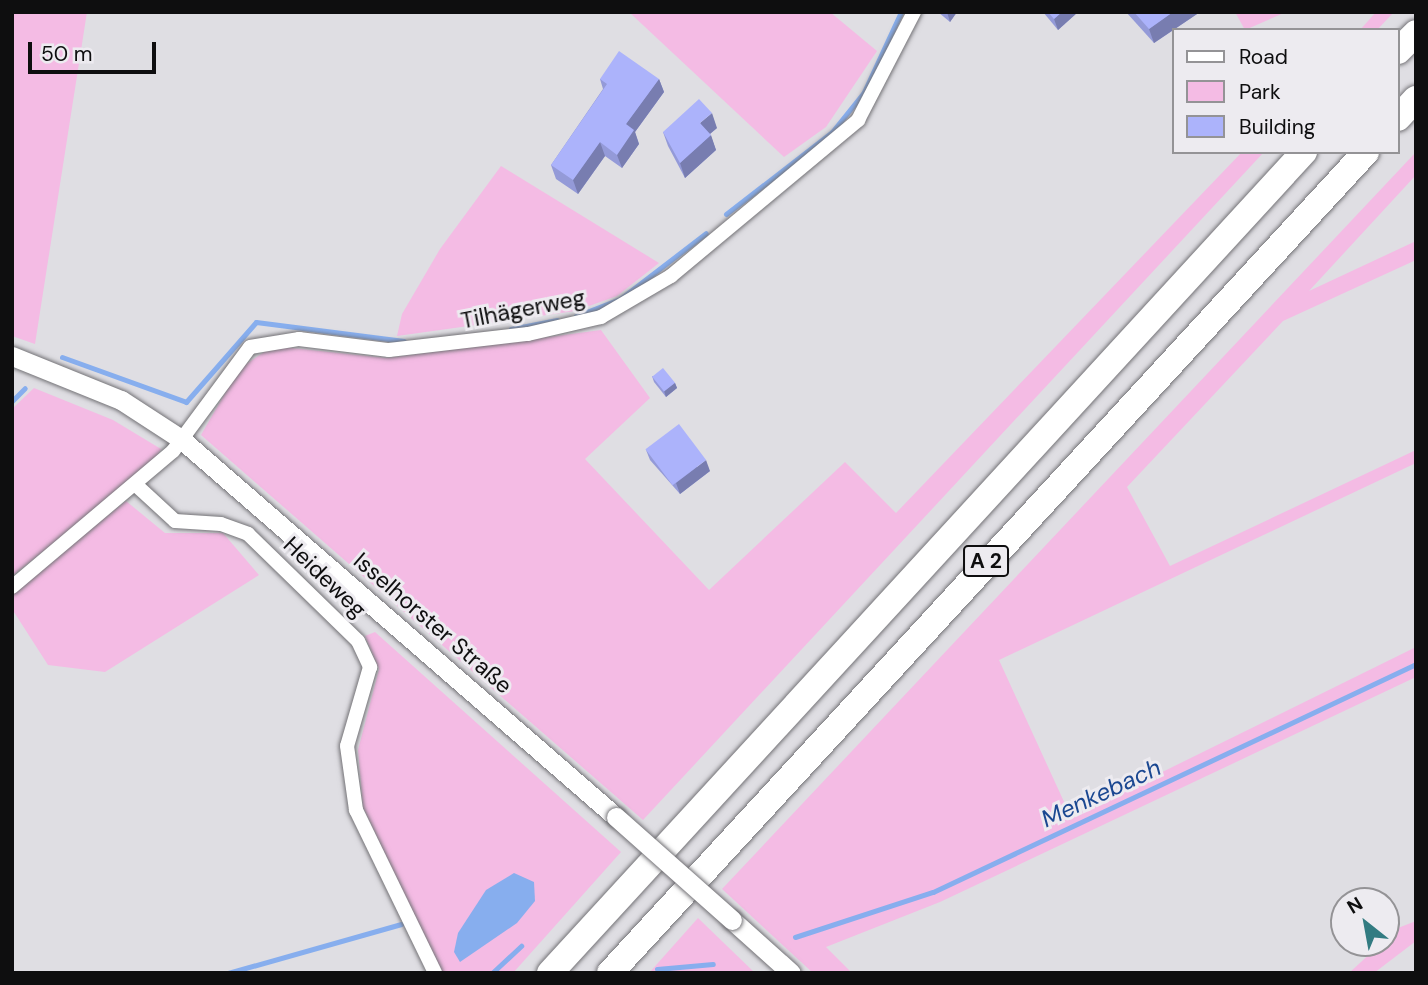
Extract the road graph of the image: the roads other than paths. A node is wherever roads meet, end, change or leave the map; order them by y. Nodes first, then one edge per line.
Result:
1 (914, 12) edge
2 (1416, 33) edge
3 (1400, 49) edge
4 (1416, 99) edge
5 (1400, 116) edge
6 (1302, 154) edge
7 (1364, 154) edge
8 (12, 356) edge
9 (181, 439) junction
10 (136, 485) junction
11 (12, 587) edge
12 (435, 973) edge
13 (550, 973) edge
14 (610, 973) edge
15 (791, 973) edge

1 - 9 street, Tilhägerweg
2 - 3 highway
4 - 5 highway
6 - 13 highway, A 2
7 - 14 highway, A 2
8 - 9 street, Isselhorster Straße
9 - 10 street
9 - 15 street, Isselhorster Straße, bridge
10 - 11 street
10 - 12 street, Heideweg

